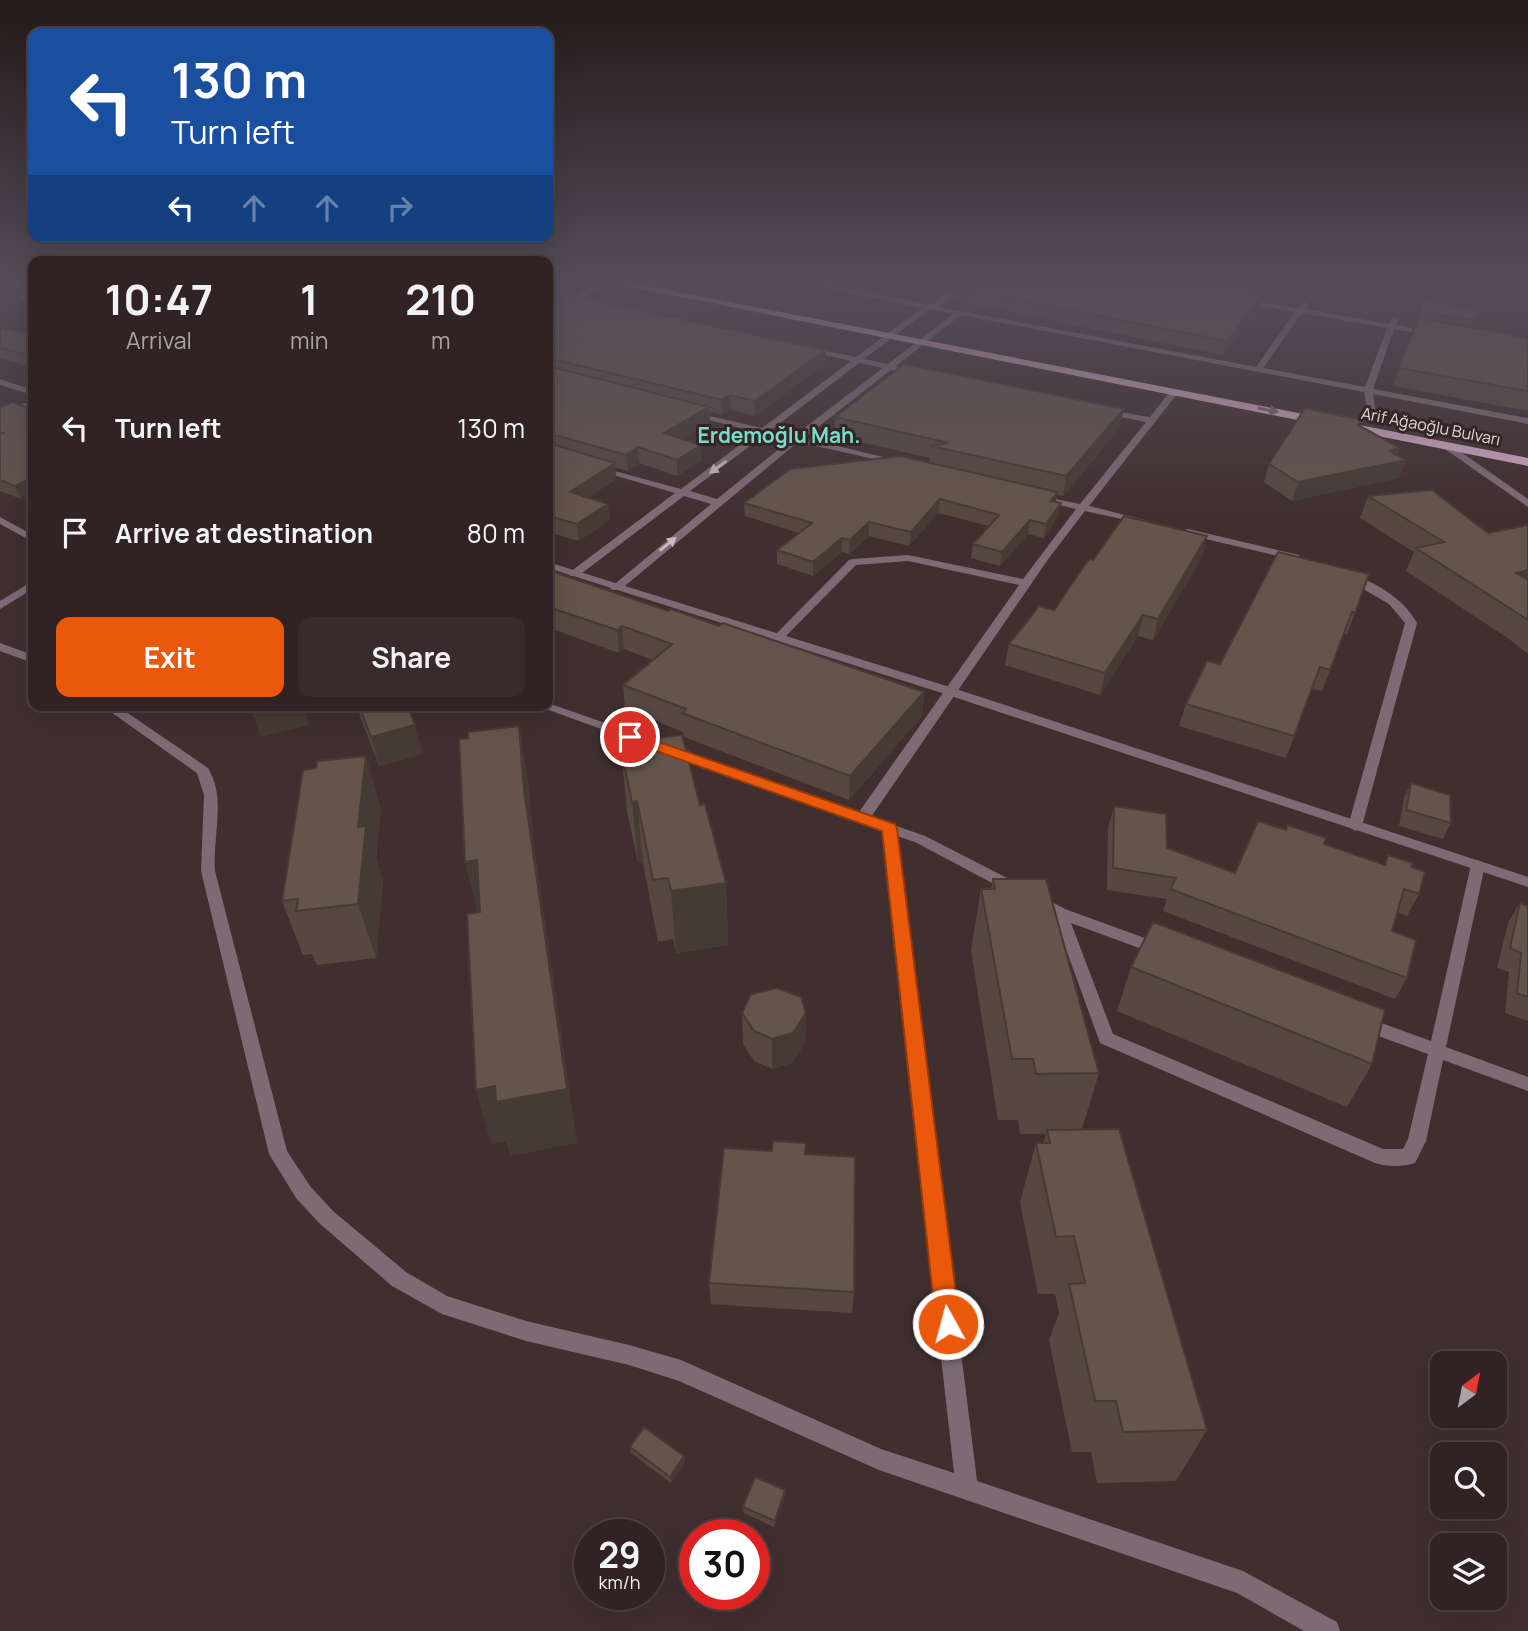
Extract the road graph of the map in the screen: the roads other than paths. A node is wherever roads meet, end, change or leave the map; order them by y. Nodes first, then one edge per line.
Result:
1 (858, 361) edge
2 (863, 361) edge
3 (899, 361) edge
4 (1011, 361) edge
5 (1079, 361) edge
6 (1212, 361) edge
7 (1264, 361) edge
8 (1379, 361) edge
9 (890, 368) junction
10 (1258, 370) junction
11 (931, 376) edge
12 (0, 382) edge
13 (28, 391) edge
14 (1368, 391) junction
15 (1174, 392) junction
16 (28, 405) edge
17 (675, 409) edge
18 (1096, 409) edge
19 (0, 415) edge
20 (1373, 418) junction
21 (1150, 420) junction
22 (1528, 421) edge
23 (1399, 423) dead end
24 (1438, 431) dead end
25 (766, 432) junction
26 (1451, 433) dead end
27 (796, 439) junction
28 (1445, 445) junction
29 (1528, 462) edge
30 (585, 464) edge
31 (905, 466) edge
32 (684, 493) junction
33 (1028, 495) edge
34 (719, 503) junction
35 (1528, 504) edge
36 (1082, 508) junction
37 (0, 520) edge
38 (1148, 523) edge
39 (1174, 529) edge
40 (28, 536) edge
41 (1305, 559) edge
42 (554, 567) edge
43 (1333, 568) edge
44 (574, 574) junction
45 (1026, 583) junction
46 (28, 587) edge
47 (616, 588) junction
48 (0, 606) edge
49 (779, 637) junction
50 (0, 647) edge
51 (28, 657) edge
52 (949, 691) junction
53 (553, 709) edge
54 (116, 711) edge
55 (862, 819) junction
56 (1355, 826) junction
57 (889, 828) junction
58 (1478, 865) junction
59 (1528, 882) edge
60 (1060, 913) junction
61 (1177, 956) edge
62 (1346, 1017) edge
63 (1437, 1050) junction
64 (1528, 1084) edge
65 (967, 1489) junction
66 (1328, 1631) edge

1 - 25 street
2 - 9 street
3 - 9 street
4 - 15 highway, Arif Ağaoğlu Bulvarı
5 - 20 highway, Arif Ağaoğlu Bulvarı
6 - 10 street
7 - 10 street
8 - 14 street
9 - 11 street
9 - 27 street
10 - 14 street
12 - 13 street
14 - 20 street
14 - 22 street
15 - 21 street
15 -> 28 highway, Arif Ağaoğlu Bulvarı
16 - 19 street
17 - 25 street
18 - 21 street
20 - 23 highway, Arif Ağaoğlu Bulvarı
21 - 36 street
24 - 26 highway, Arif Ağaoğlu Bulvarı
25 - 27 street
25 -> 32 street
27 - 31 street
27 - 34 street
28 - 29 highway, Arif Ağaoğlu Bulvarı
28 - 35 street
30 - 32 street
32 - 34 street
32 - 44 street
33 - 36 street
47 -> 34 street
36 - 38 street
36 - 45 street
37 - 40 street
39 - 41 street
42 - 44 street
43 - 56 street
44 - 47 street
45 - 49 street
45 - 52 street
46 - 48 street
47 - 49 street
49 - 52 street
50 - 51 street
52 - 55 street
52 - 56 street
53 - 55 street
54 - 65 street
55 - 57 street
56 - 58 street
57 - 60 street
57 - 65 street
58 - 59 street
58 - 63 street
60 - 61 street
60 - 63 street
62 - 63 street
63 - 64 street
65 - 66 street

